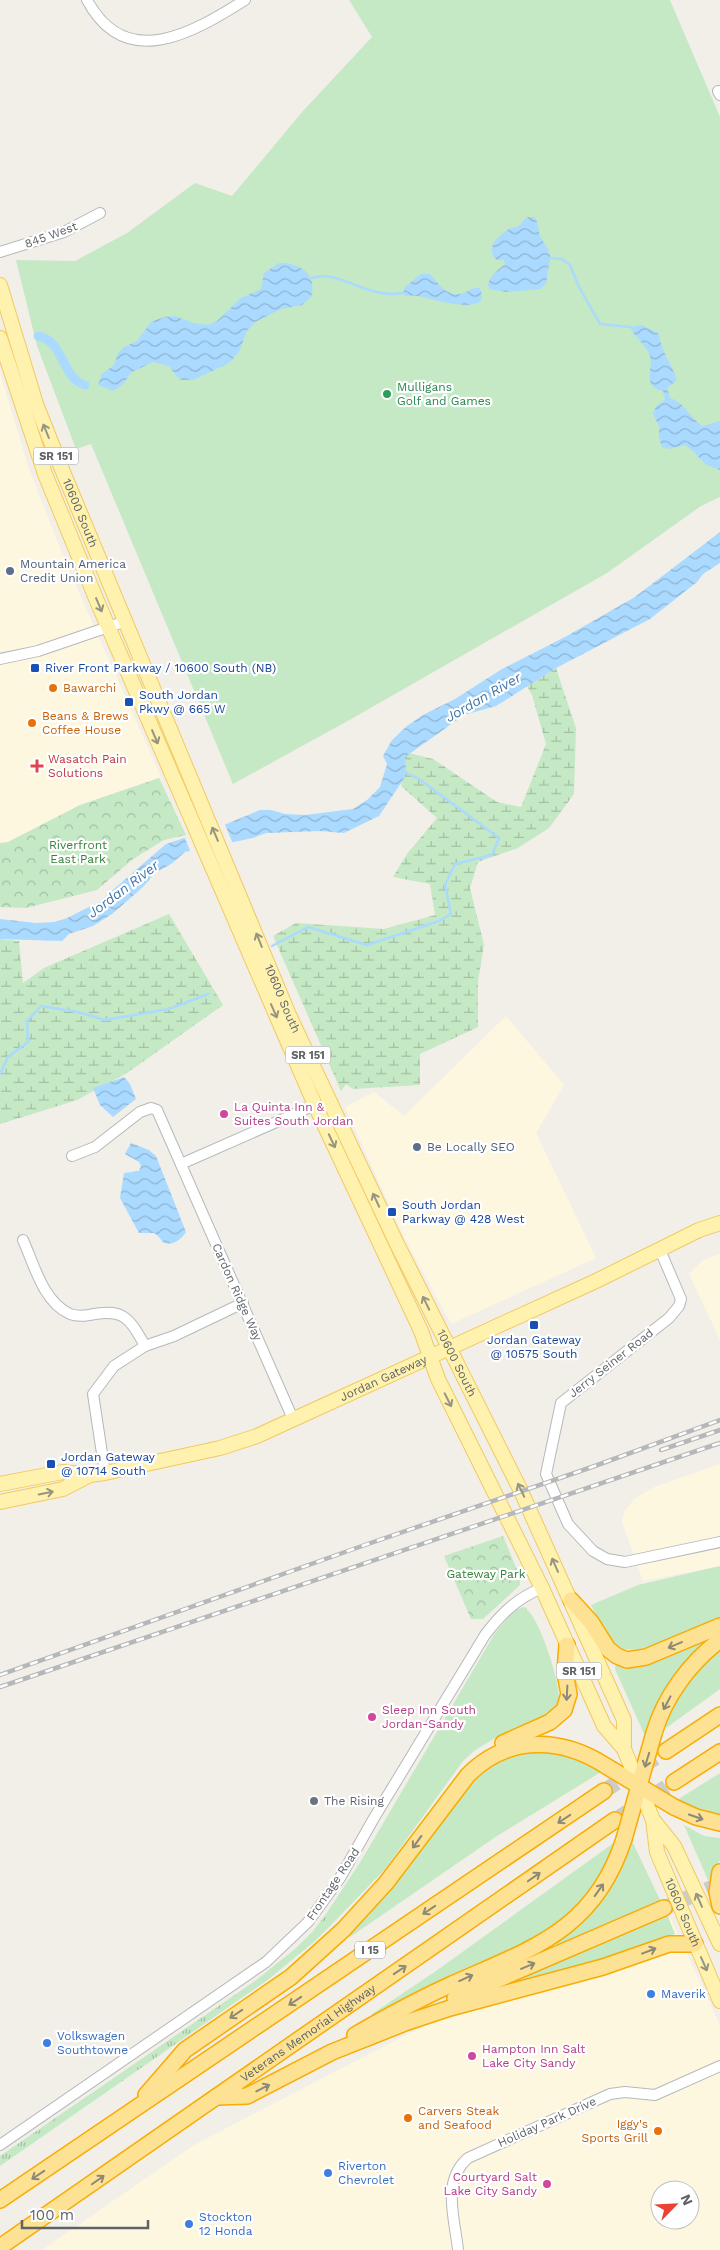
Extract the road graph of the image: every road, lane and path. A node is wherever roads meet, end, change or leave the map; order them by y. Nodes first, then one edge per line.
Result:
1 (87, 0) edge
2 (245, 0) edge
3 (100, 213) dead end
4 (0, 252) edge
5 (0, 285) edge
6 (0, 338) edge
7 (126, 621) junction
8 (108, 628) junction
9 (0, 659) edge
10 (315, 1106) junction
11 (72, 1156) dead end
12 (181, 1164) junction
13 (720, 1223) edge
14 (24, 1240) dead end
15 (660, 1250) junction
16 (243, 1303) junction
17 (145, 1346) junction
18 (447, 1347) junction
19 (430, 1355) junction
20 (293, 1419) junction
21 (105, 1473) junction
22 (90, 1475) junction
23 (0, 1484) edge
24 (0, 1502) edge
25 (720, 1542) edge
26 (542, 1588) junction
27 (571, 1600) junction
28 (720, 1626) edge
29 (720, 1640) edge
30 (568, 1645) junction
31 (720, 1715) edge
32 (624, 1749) junction
33 (666, 1751) tunnel mouth
34 (720, 1752) edge
35 (674, 1782) tunnel mouth
36 (639, 1787) junction
37 (604, 1791) tunnel mouth
38 (446, 1802) junction
39 (616, 1820) tunnel mouth
40 (653, 1820) junction
41 (720, 1823) edge
42 (720, 1872) edge
43 (720, 1906) edge
44 (664, 1908) tunnel mouth
45 (695, 1944) junction
46 (720, 1944) edge
47 (720, 2001) edge
48 (405, 2022) junction
49 (332, 2052) junction
50 (720, 2066) edge
51 (216, 2097) junction
52 (136, 2107) junction
53 (0, 2145) edge
54 (0, 2200) edge
55 (0, 2247) edge
56 (458, 2250) edge

1 - 2 street
3 - 4 street, 845 West
7 -> 5 main road, 10600 South / SR 151
6 -> 8 main road, 10600 South / SR 151
7 - 8 street
18 -> 7 main road, 10600 South / SR 151
8 - 9 street
8 -> 10 main road, 10600 South / SR 151
10 - 12 street
10 -> 19 main road, 10600 South / SR 151
11 - 12 street, Cardon Ridge Way
12 - 16 street, Cardon Ridge Way
13 - 15 main road, Jordan Gateway
14 - 17 street
15 - 18 main road, Jordan Gateway
15 - 25 street, Jerry Seiner Road
16 - 17 street
16 - 20 street, Cardon Ridge Way
17 - 21 street
18 - 19 main road, Jordan Gateway
27 -> 18 main road, 10600 South / SR 151
19 - 20 main road, Jordan Gateway
19 -> 26 main road, 10600 South / SR 151
20 - 21 main road, Jordan Gateway
21 - 22 main road, Jordan Gateway
22 - 23 main road, Jordan Gateway
24 -> 22 main road, Jordan Gateway
26 - 30 main road, 10600 South / SR 151
26 - 53 street, Frontage Road
28 -> 27 highway
27 - 32 main road, 10600 South / SR 151
29 -> 36 highway, bridge
30 - 32 main road, 10600 South / SR 151
30 -> 38 highway
31 - 33 highway
32 - 36 main road, 10600 South / SR 151, bridge
34 - 35 highway
36 - 38 highway, bridge
36 - 40 main road, 10600 South, bridge
36 -> 41 highway, bridge
49 -> 36 highway, bridge
37 -> 52 highway, I 15
38 -> 52 highway
51 -> 39 highway, Veterans Memorial Highway / I 15
40 - 45 main road, 10600 South
46 -> 40 main road, 10600 South
42 - 43 highway
48 -> 44 highway
45 -> 47 main road, 10600 South
48 -> 45 highway
48 - 49 highway
51 -> 49 highway
50 - 56 street, Holiday Park Drive
55 -> 51 highway, Veterans Memorial Highway / I 15
52 -> 54 highway, I 15

